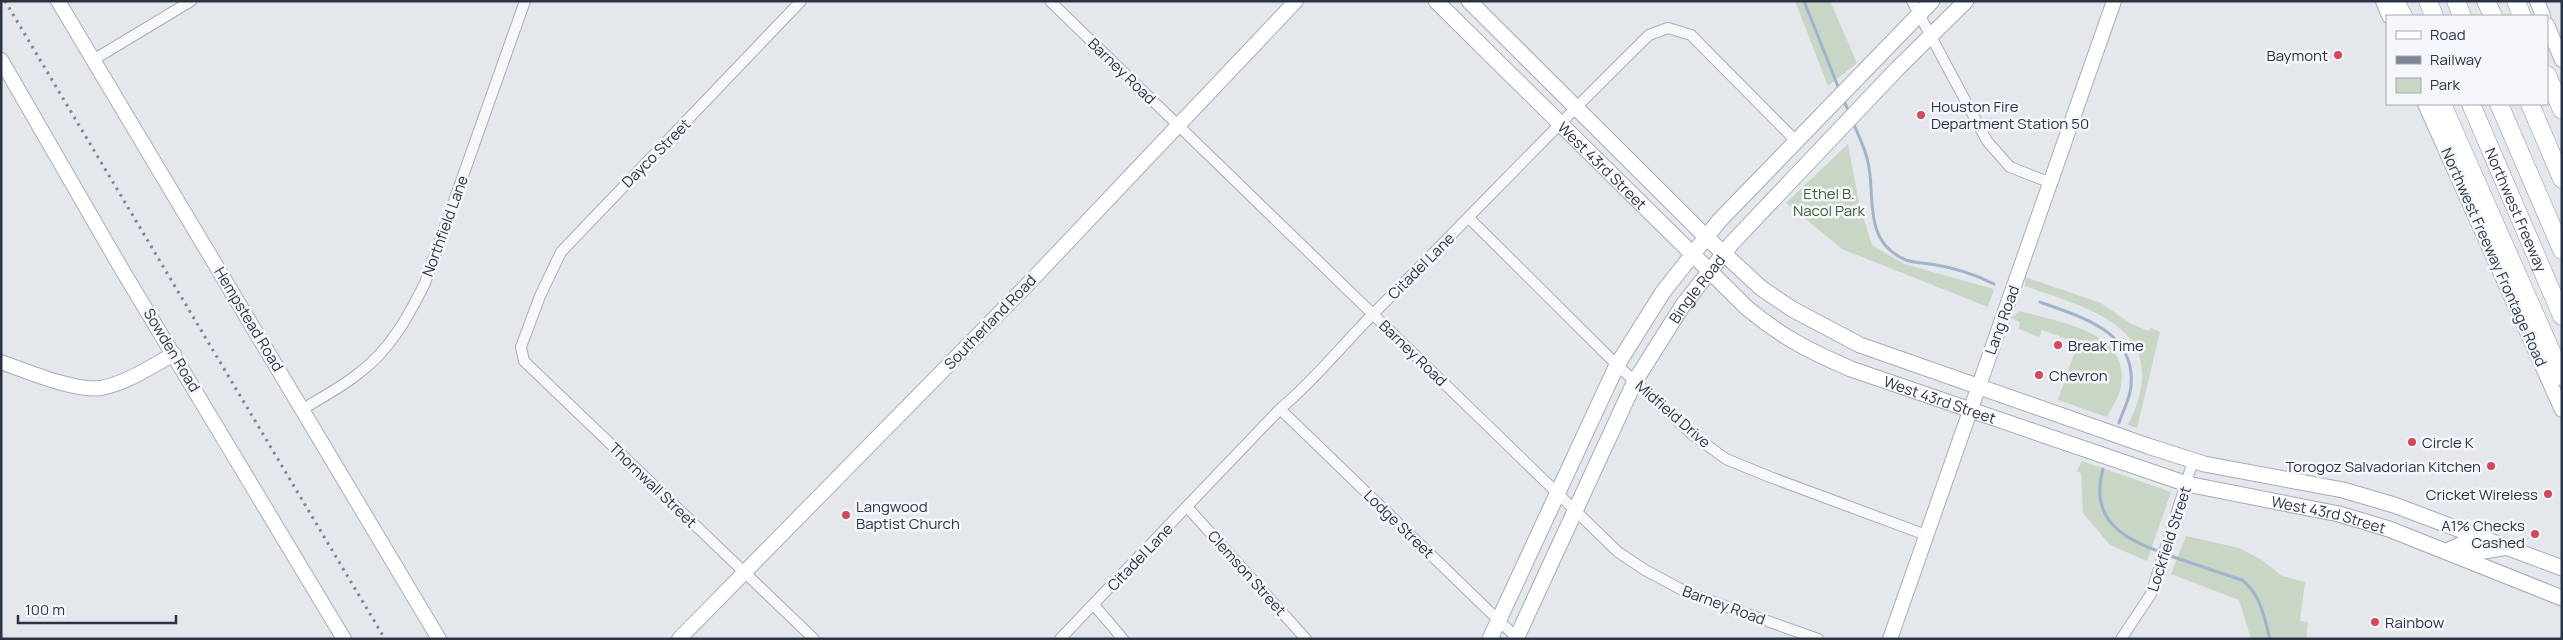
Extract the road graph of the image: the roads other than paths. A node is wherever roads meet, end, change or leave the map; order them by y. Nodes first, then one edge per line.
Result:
1 (58, 1) edge
2 (190, 1) edge
3 (525, 1) edge
4 (802, 1) edge
5 (1050, 1) edge
6 (1296, 1) edge
7 (1436, 1) edge
8 (1932, 1) edge
9 (1966, 1) edge
10 (2114, 1) edge
11 (2383, 1) edge
12 (2395, 1) edge
13 (2428, 1) edge
14 (2456, 1) edge
15 (2486, 1) edge
16 (2516, 1) edge
17 (2537, 1) edge
18 (1474, 6) edge
19 (1915, 8) edge
20 (2389, 15) edge
21 (2402, 15) edge
22 (2434, 15) edge
23 (2462, 15) edge
24 (2493, 15) edge
25 (2522, 15) edge
26 (2543, 15) edge
27 (1462, 26) junction
28 (2548, 27) edge
29 (1931, 36) junction
30 (1882, 54) junction
31 (1, 60) edge
32 (93, 60) junction
33 (2562, 60) edge
34 (1897, 69) junction
35 (2548, 77) edge
36 (2425, 105) edge
37 (2442, 105) edge
38 (2471, 105) edge
39 (2499, 105) edge
40 (2530, 105) edge
41 (1575, 107) junction
42 (2562, 110) edge
43 (1559, 123) junction
44 (1177, 125) junction
45 (1797, 142) junction
46 (2562, 179) edge
47 (2051, 182) junction
48 (1470, 218) junction
49 (1706, 237) junction
50 (2562, 250) edge
51 (1724, 253) junction
52 (1692, 254) junction
53 (1709, 271) junction
54 (1373, 314) junction
55 (2562, 316) edge
56 (532, 319) joint
57 (1860, 345) junction
58 (174, 354) junction
59 (1, 362) edge
60 (1616, 364) junction
61 (1850, 369) junction
62 (2562, 376) edge
63 (1635, 381) junction
64 (1979, 385) junction
65 (303, 409) junction
66 (1280, 409) junction
67 (1970, 409) junction
68 (2562, 410) edge
69 (2193, 461) junction
70 (2187, 484) junction
71 (1556, 492) junction
72 (2349, 492) junction
73 (1188, 507) junction
74 (1574, 511) junction
75 (2339, 514) junction
76 (1926, 535) junction
77 (2509, 547) junction
78 (2447, 551) junction
79 (2557, 566) edge
80 (744, 573) junction
81 (2544, 590) junction
82 (2562, 598) edge
83 (1094, 605) junction
84 (1498, 620) junction
85 (1517, 638) edge
86 (344, 639) edge
87 (439, 639) edge
88 (679, 639) edge
89 (814, 639) edge
90 (1060, 639) edge
91 (1123, 639) edge
92 (1306, 639) edge
93 (1490, 639) edge
94 (1818, 639) edge
95 (1890, 639) edge
96 (2121, 639) edge

1 - 32 street, Hempstead Road
2 - 32 street
3 - 65 street, Northfield Lane
4 - 56 street, Dayco Street
5 - 44 street, Barney Road
6 - 44 street, Southerland Road
7 - 27 main road, West 43rd Street
8 - 19 main road, Bingle Road
9 - 29 main road, Bingle Road
10 - 47 street, Lang Road
11 - 20 street
12 - 21 highway
13 - 22 highway
14 - 23 highway
15 - 24 highway
16 - 25 highway
17 - 26 street
18 - 27 main road
18 - 41 main road, West 43rd Street
19 - 29 street
19 - 30 main road, Bingle Road
27 - 43 main road, West 43rd Street
28 - 33 street
29 - 34 main road, Bingle Road
29 - 47 street
30 - 34 main road
30 - 45 main road, Bingle Road
31 - 58 street, Sowden Road
32 - 65 street, Hempstead Road
34 - 51 main road, Bingle Road
35 - 42 highway
36 - 68 street, Northwest Freeway Frontage Road
37 - 62 highway
38 - 55 highway, Northwest Freeway
39 - 50 highway
40 - 46 highway
41 - 43 street, Citadel Lane
41 - 45 street, Citadel Lane
41 - 49 main road, West 43rd Street
43 - 48 street, Citadel Lane
43 - 52 main road, West 43rd Street
44 - 54 street, Barney Road
44 - 80 street, Southerland Road
45 - 49 main road, Bingle Road
47 - 64 street, Lang Road
48 - 54 street, Citadel Lane
48 - 60 street, Midfield Drive
49 - 51 main road, West 43rd Street
49 - 52 main road, Bingle Road
51 - 53 main road, Bingle Road
51 - 57 main road, West 43rd Street
52 - 53 main road, West 43rd Street
52 - 60 main road, Bingle Road
53 - 61 main road, West 43rd Street
53 - 63 main road, Bingle Road
54 - 66 street, Citadel Lane
54 - 71 street, Barney Road
56 - 80 street, Thornwall Street
57 - 61 main road
57 - 64 main road, West 43rd Street
58 - 59 street
58 - 86 street, Sowden Road
60 - 63 street, Midfield Drive
60 - 71 main road, Bingle Road
61 - 67 main road, West 43rd Street
63 - 74 main road, Bingle Road
63 - 76 street, Midfield Drive
64 - 67 street, Lang Road
64 - 69 main road, West 43rd Street
65 - 87 street, Hempstead Road
66 - 73 street, Citadel Lane
66 - 84 street, Lodge Street
67 - 70 main road, West 43rd Street
67 - 76 street, Lang Road
69 - 70 street, Lockfield Street
69 - 72 main road, West 43rd Street
70 - 75 main road, West 43rd Street
70 - 96 street, Lockfield Street
71 - 74 street, Barney Road
71 - 84 main road, Bingle Road
72 - 75 main road
72 - 77 main road, West 43rd Street
73 - 83 street, Citadel Lane
73 - 92 street, Clemson Street
74 - 85 main road, Bingle Road
74 - 94 street, Barney Road
75 - 78 main road, West 43rd Street
76 - 95 street, Lang Road
77 - 78 main road
77 - 79 main road, West 43rd Street
78 - 81 main road, West 43rd Street
79 - 81 main road
80 - 88 street, Southerland Road
80 - 89 street, Thornwall Street
81 - 82 main road, West 43rd Street
83 - 90 street, Citadel Lane
83 - 91 street
84 - 85 street, Lodge Street
84 - 93 main road, Bingle Road

